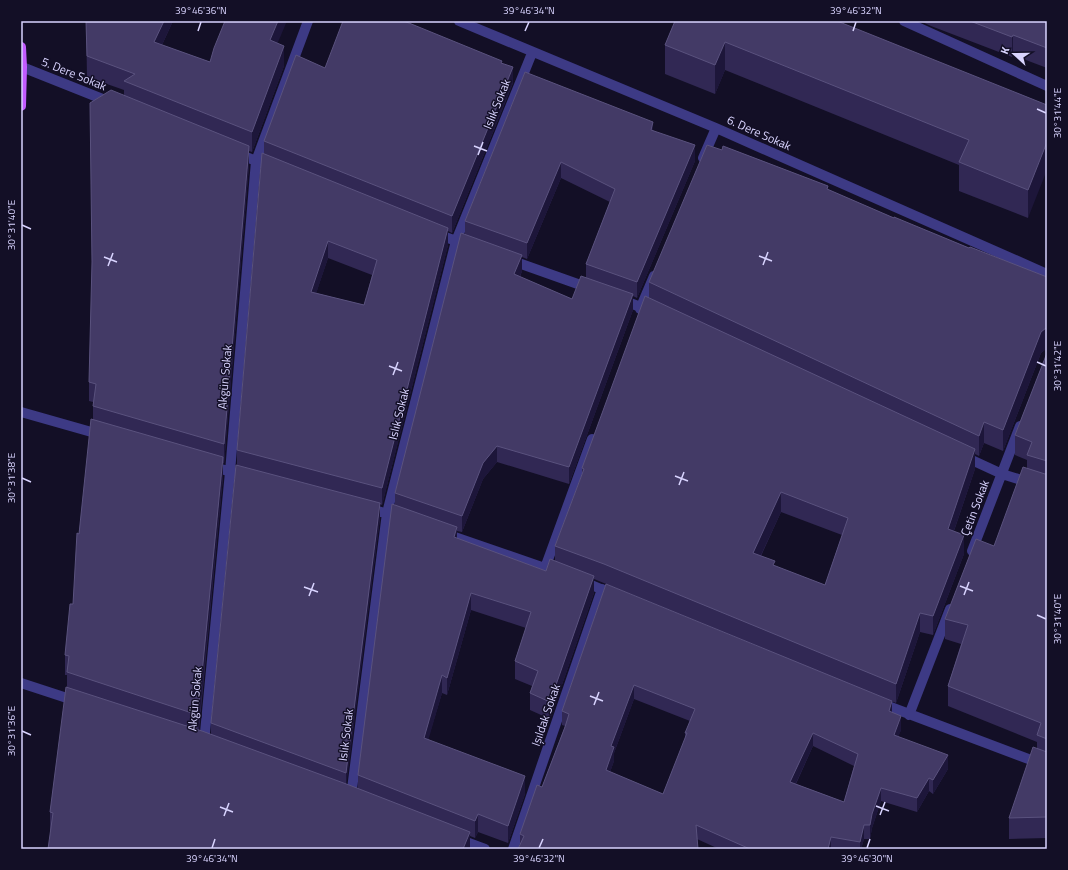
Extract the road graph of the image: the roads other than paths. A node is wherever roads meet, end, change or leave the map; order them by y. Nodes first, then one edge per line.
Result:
1 (308, 21) edge
2 (459, 21) edge
3 (904, 21) edge
4 (21, 47) edge
5 (532, 53) junction
6 (22, 67) junction
7 (1047, 86) edge
8 (117, 105) edge
9 (21, 106) edge
10 (716, 128) junction
11 (226, 149) edge
12 (256, 161) junction
13 (698, 171) edge
14 (285, 173) edge
15 (426, 229) edge
16 (456, 241) junction
17 (478, 249) edge
18 (500, 257) edge
19 (659, 264) edge
20 (1047, 274) edge
21 (597, 291) edge
22 (612, 296) edge
23 (641, 306) junction
24 (663, 316) edge
25 (636, 321) edge
26 (21, 412) edge
27 (1025, 415) edge
28 (594, 433) edge
29 (111, 438) edge
30 (952, 450) edge
31 (200, 463) edge
32 (230, 472) junction
33 (1002, 474) junction
34 (260, 480) edge
35 (1047, 488) edge
36 (357, 505) edge
37 (387, 513) junction
38 (417, 524) edge
39 (439, 532) edge
40 (968, 562) edge
41 (544, 568) junction
42 (602, 589) junction
43 (624, 598) edge
44 (954, 598) edge
45 (21, 683) edge
46 (872, 700) edge
47 (87, 705) edge
48 (908, 715) junction
49 (204, 744) edge
50 (1047, 766) edge
51 (351, 797) edge
52 (448, 835) edge
53 (485, 849) edge
54 (514, 849) edge

1 - 12 street, Akgün Sokak
2 - 5 street, 6. Dere Sokak
3 - 7 street
4 - 6 main road
5 - 10 street, 6. Dere Sokak
5 - 16 street, Islık Sokak
6 - 8 street, 5. Dere Sokak
6 - 9 main road
10 - 13 street
10 - 20 street, 6. Dere Sokak
11 - 12 street
12 - 14 street
12 - 32 street, Akgün Sokak
15 - 16 street
16 - 17 street
16 - 37 street, Islık Sokak
18 - 21 street
19 - 23 street
22 - 23 street
23 - 24 street
23 - 25 street
26 - 29 street
27 - 33 street, Çetin Sokak
28 - 41 street
30 - 33 street
31 - 32 street
32 - 34 street
32 - 49 street, Akgün Sokak
33 - 35 street
33 - 40 street, Çetin Sokak
36 - 37 street
37 - 38 street
37 - 51 street, Islık Sokak
39 - 41 street
41 - 42 street
42 - 43 street
42 - 54 street, Işıldak Sokak
44 - 48 street
45 - 47 street
46 - 48 street
48 - 50 street
52 - 53 street

